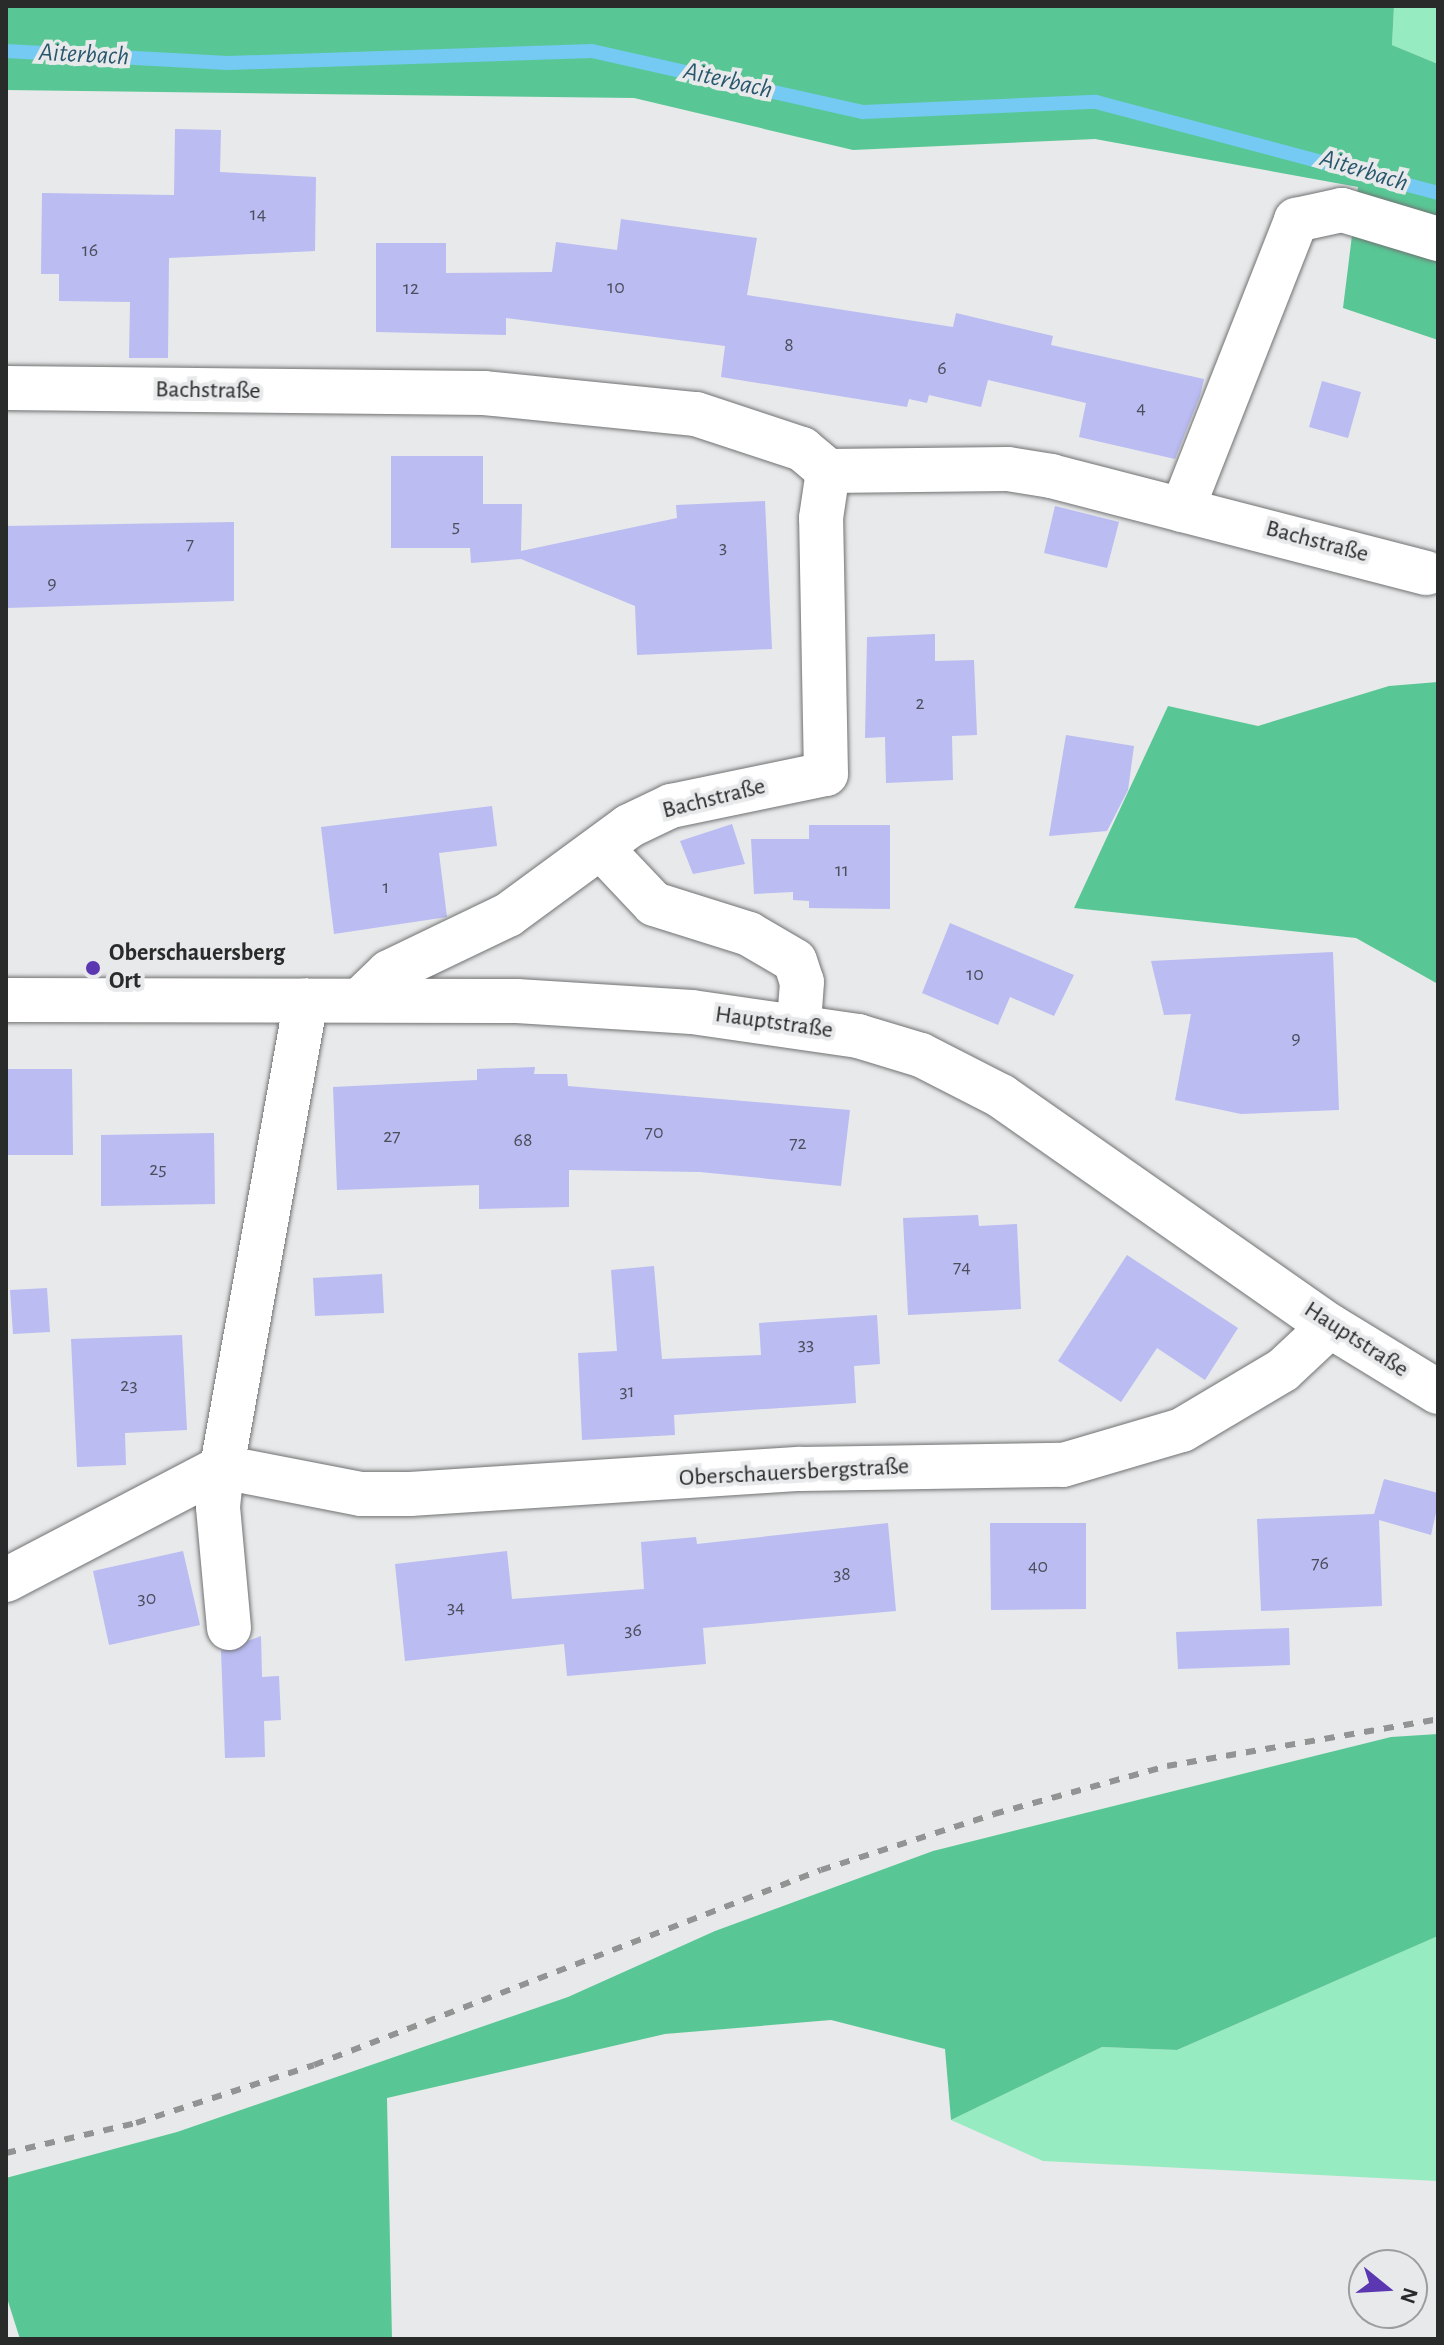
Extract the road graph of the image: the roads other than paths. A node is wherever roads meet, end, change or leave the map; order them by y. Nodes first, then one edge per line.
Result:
1 (1438, 239) edge
2 (6, 388) edge
3 (828, 471) junction
4 (1172, 507) junction
5 (1427, 573) dead end
6 (601, 848) junction
7 (6, 1000) edge
8 (306, 1000) junction
9 (360, 1000) junction
10 (799, 1023) junction
11 (1330, 1326) junction
12 (1438, 1392) edge
13 (222, 1467) junction
14 (6, 1580) edge
15 (229, 1628) dead end

1 - 4 street
2 - 3 street, Bachstraße
3 - 4 street, Bachstraße
3 - 6 street, Bachstraße
4 - 5 street, Bachstraße
6 - 9 street
6 - 10 street
7 - 8 street, Hauptstraße
8 - 9 street, Hauptstraße
8 - 13 street
9 - 10 street, Hauptstraße
10 - 11 street, Hauptstraße
11 - 12 street, Hauptstraße
11 - 13 street, Oberschauersbergstraße
13 - 14 street
13 - 15 street

